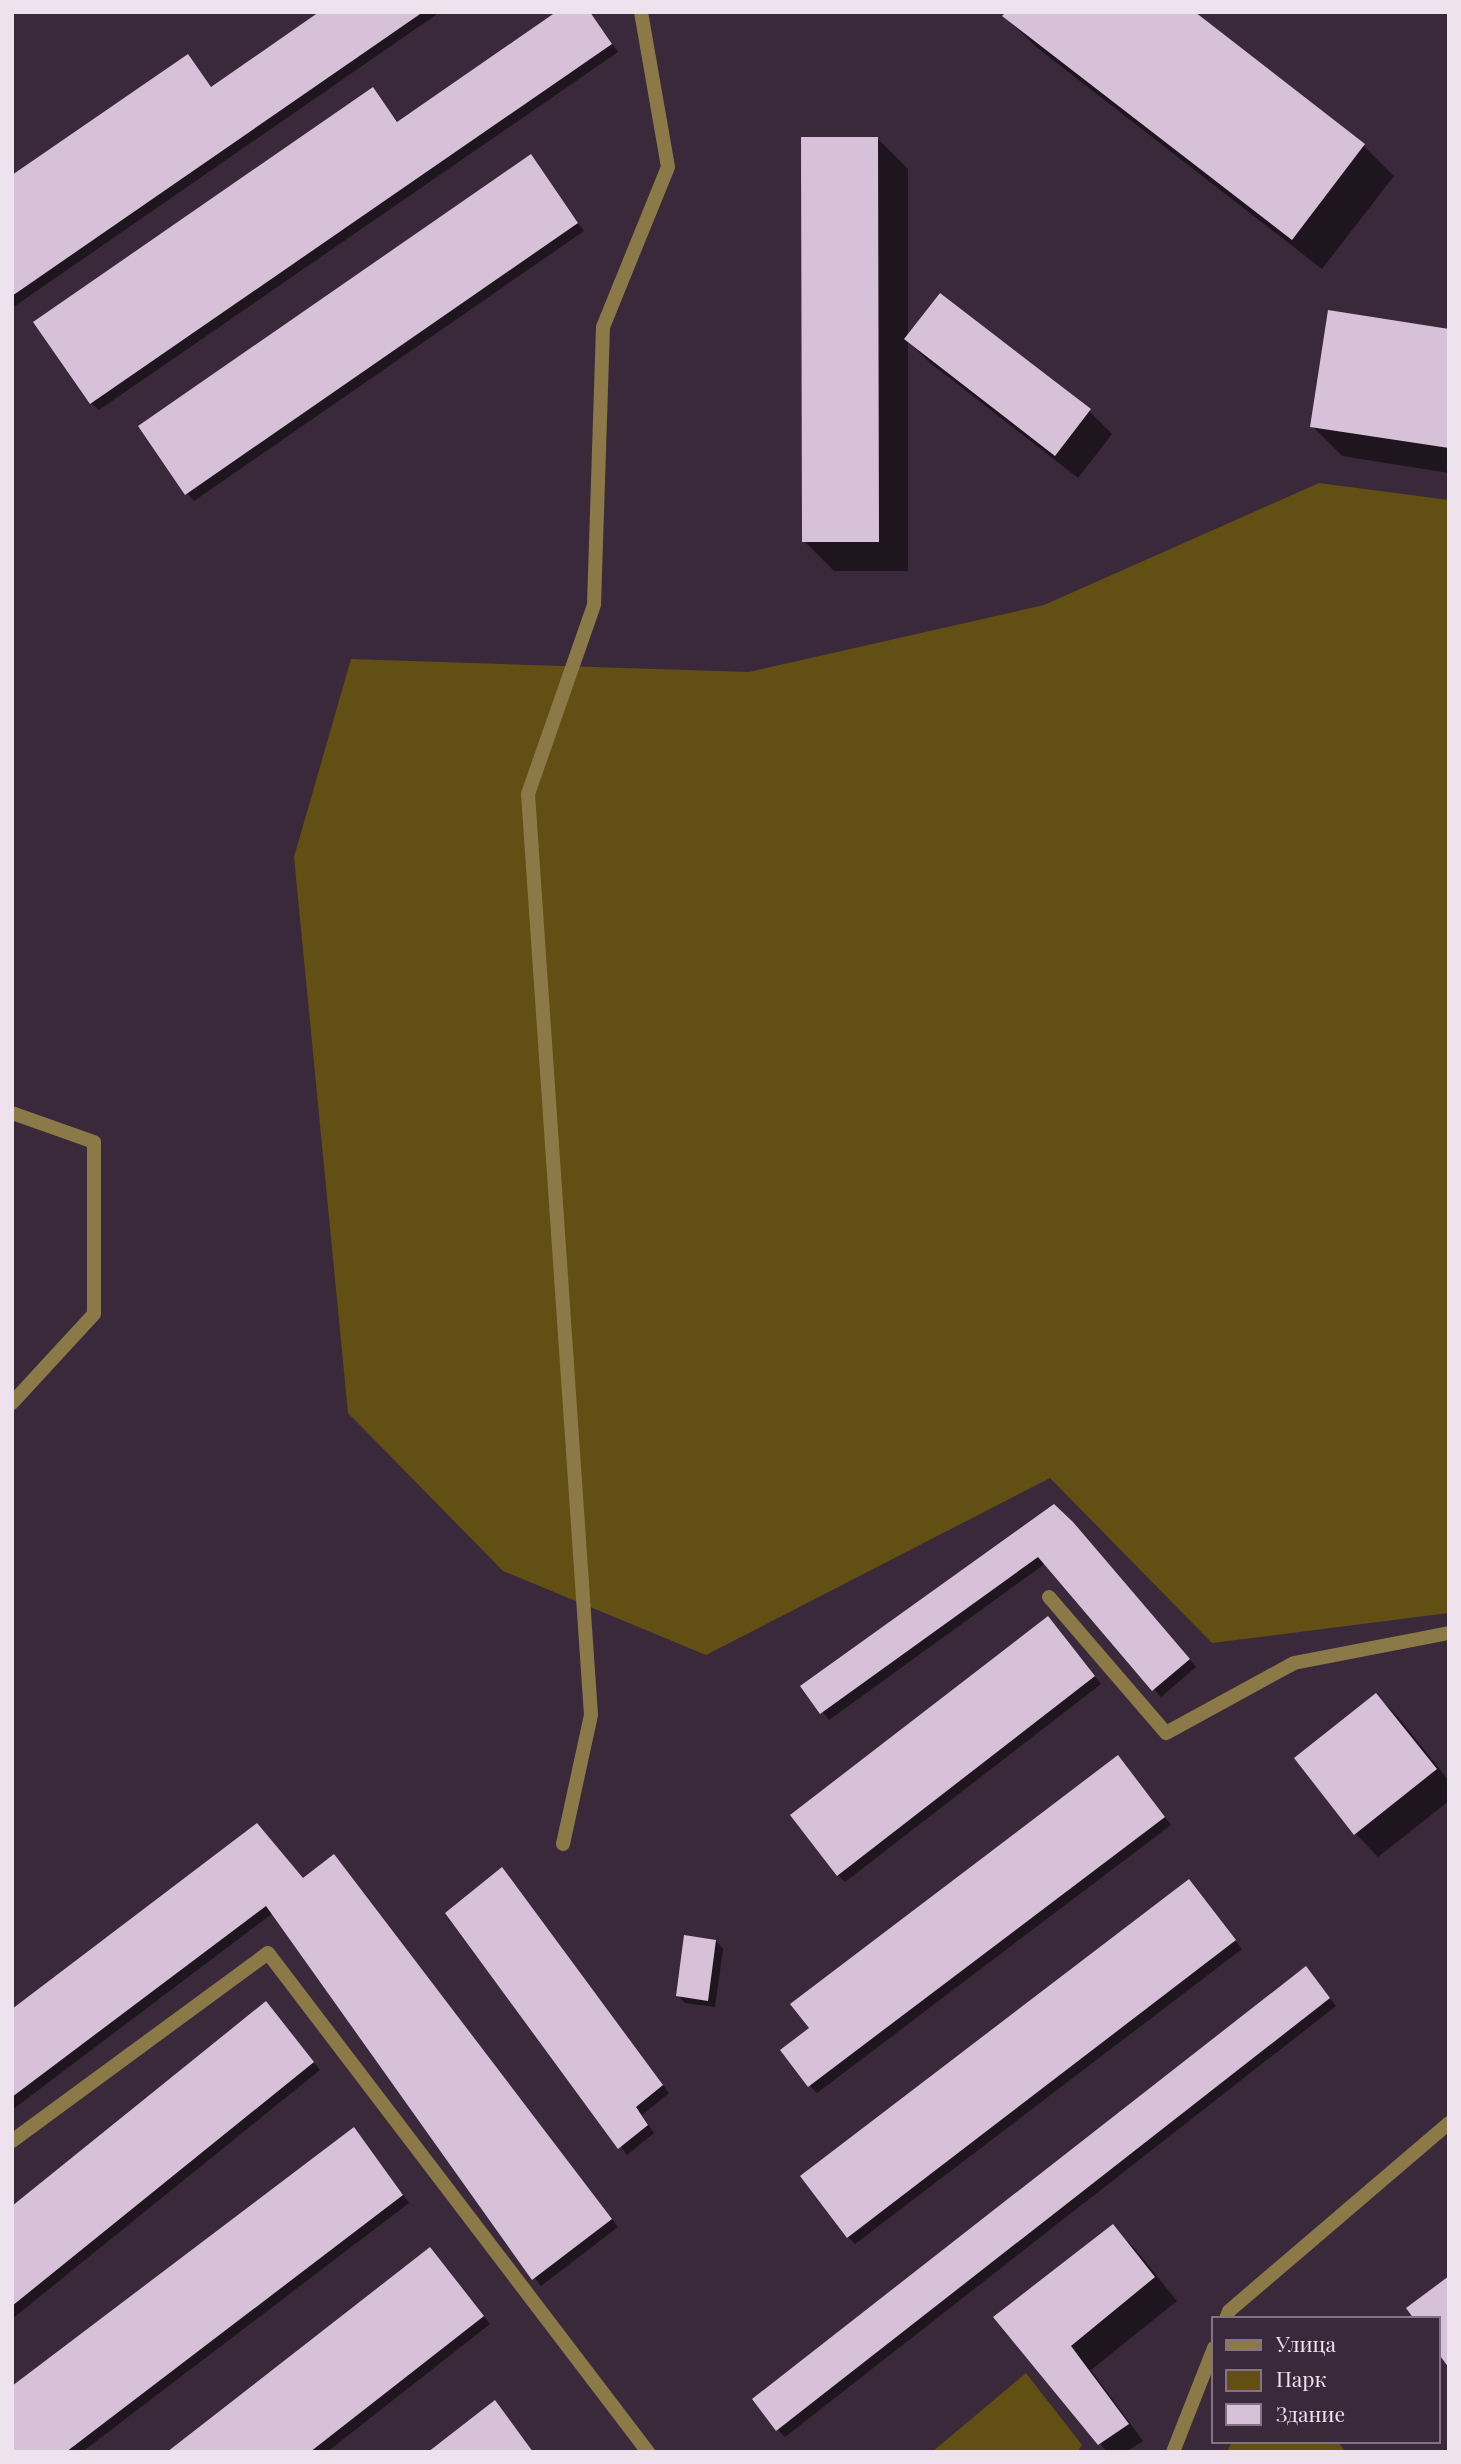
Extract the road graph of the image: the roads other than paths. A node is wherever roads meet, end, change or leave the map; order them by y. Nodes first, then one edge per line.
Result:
1 (641, 12) edge
2 (12, 1113) edge
3 (12, 1403) edge
4 (1049, 1597) dead end
5 (1449, 1633) edge
6 (564, 1844) dead end
7 (1449, 2123) edge
8 (12, 2141) edge
9 (1227, 2317) edge
10 (1212, 2353) edge
11 (648, 2452) edge
12 (1173, 2452) edge

1 - 6 street
2 - 3 street
4 - 5 street
7 - 9 street
8 - 11 street
10 - 12 street

